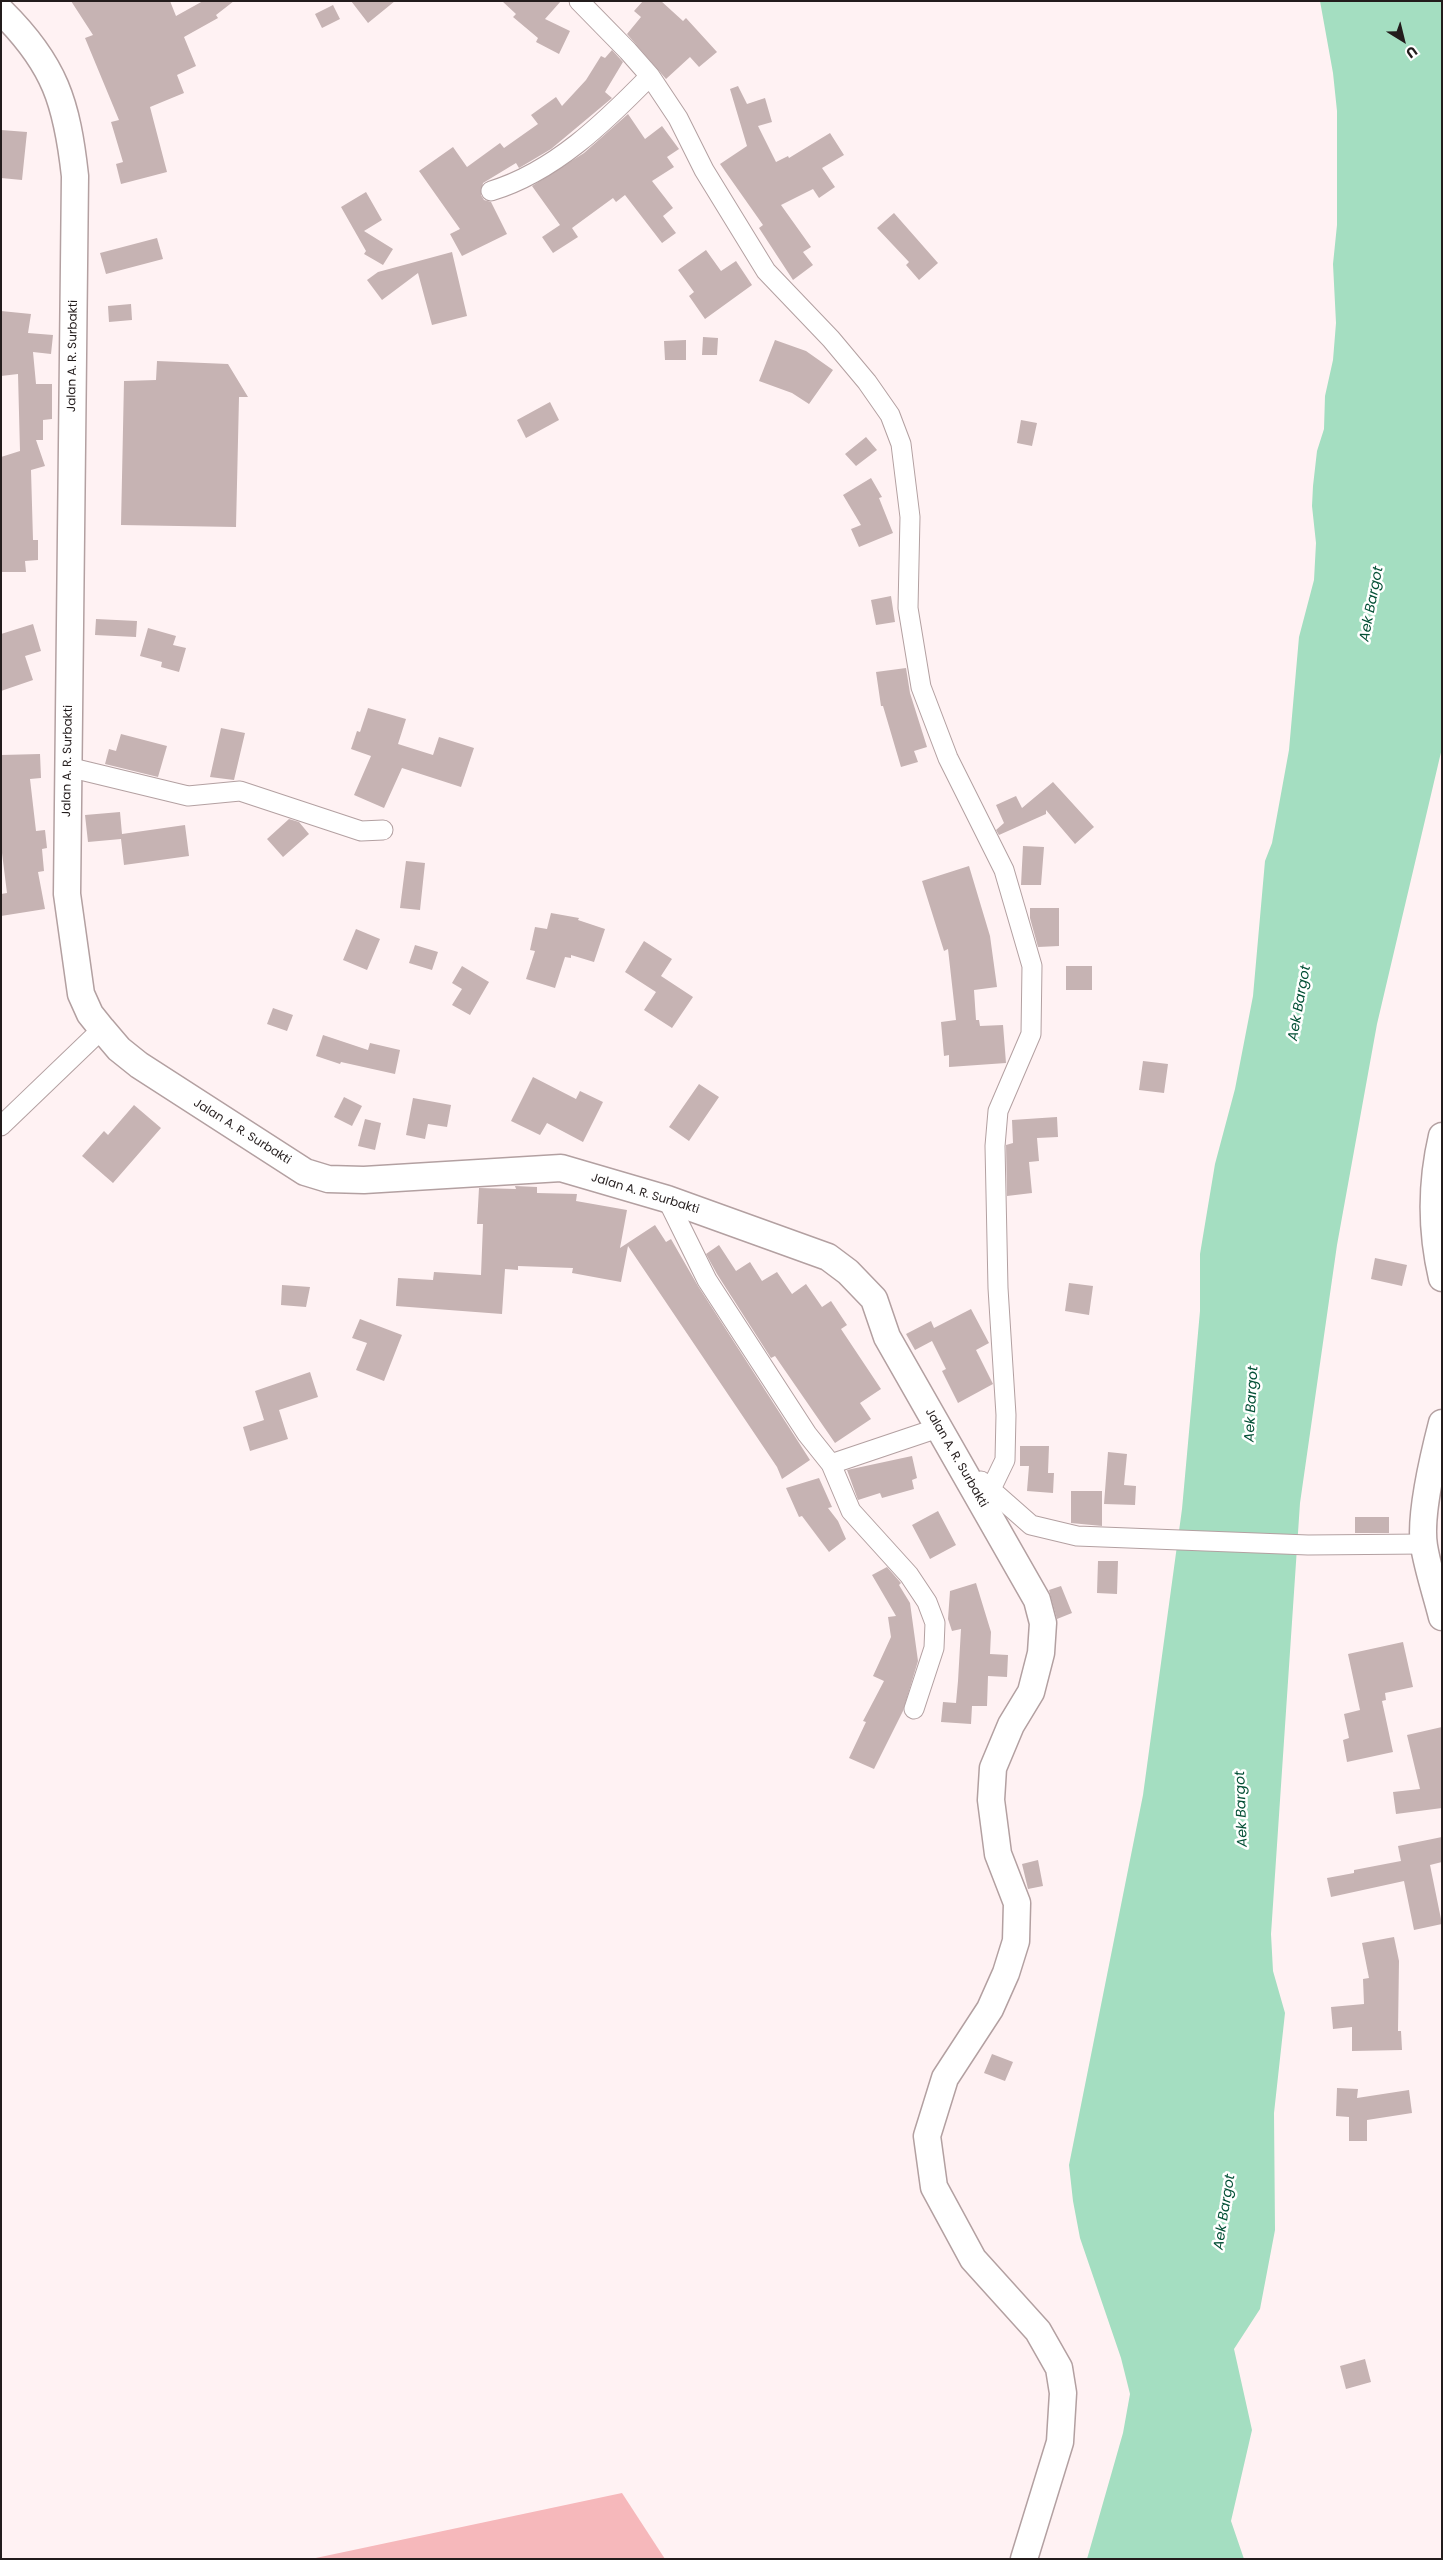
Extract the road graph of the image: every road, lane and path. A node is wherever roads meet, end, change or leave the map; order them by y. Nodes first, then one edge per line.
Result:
1 (579, 1) edge
2 (1, 11) edge
3 (650, 76) junction
4 (491, 192) dead end
5 (68, 767) junction
6 (382, 830) dead end
7 (102, 1029) junction
8 (1, 1126) edge
9 (1442, 1136) edge
10 (667, 1199) junction
11 (1442, 1278) edge
12 (1442, 1423) edge
13 (938, 1428) junction
14 (831, 1464) junction
15 (960, 1464) junction
16 (991, 1489) junction
17 (1424, 1544) junction
18 (1442, 1617) edge
19 (914, 1709) dead end
20 (1024, 2559) edge

1 - 3 street
2 - 5 main road, Jalan A. R. Surbakti
3 - 4 street
3 - 16 street
5 - 6 street
5 - 7 main road, Jalan A. R. Surbakti
7 - 8 street
7 - 10 main road, Jalan A. R. Surbakti
9 - 11 main road
10 - 13 main road, Jalan A. R. Surbakti
10 - 14 street
12 - 17 main road
13 - 14 street
13 - 15 main road, Jalan A. R. Surbakti
14 - 19 street
15 - 16 street
15 - 20 main road, Jalan A. R. Surbakti
16 - 17 street
17 - 18 main road

